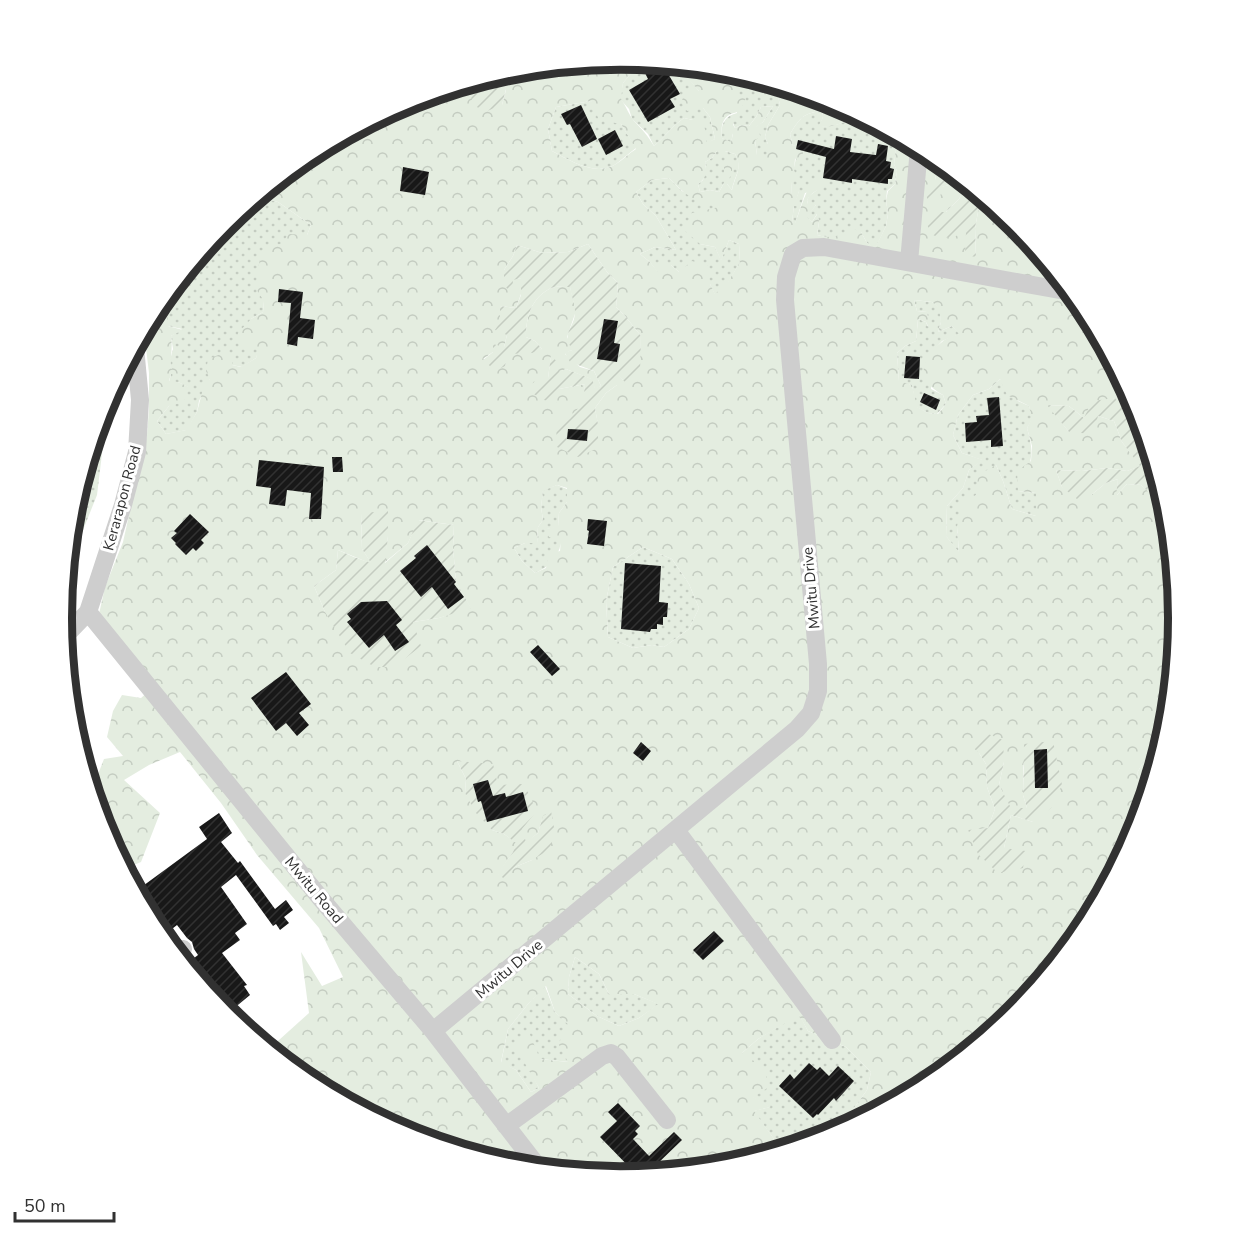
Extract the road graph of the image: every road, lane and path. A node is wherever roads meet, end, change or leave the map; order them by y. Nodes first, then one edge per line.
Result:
1 (918, 159) edge
2 (909, 262) junction
3 (1057, 289) edge
4 (136, 362) edge
5 (88, 612) junction
6 (73, 628) edge
7 (676, 830) junction
8 (433, 1031) junction
9 (832, 1040) dead end
10 (667, 1120) dead end
11 (506, 1126) junction
12 (531, 1158) edge

1 - 2 street
2 - 3 street, Mwitu Drive
2 - 7 street, Mwitu Drive
4 - 5 street, Kerarapon Road
5 - 6 street, Kerarapon Road
5 - 8 street, Mwitu Road
7 - 8 street, Mwitu Drive
7 - 9 street
8 - 11 street, Mwitu Road
10 - 11 street
11 - 12 street, Mwitu Road

